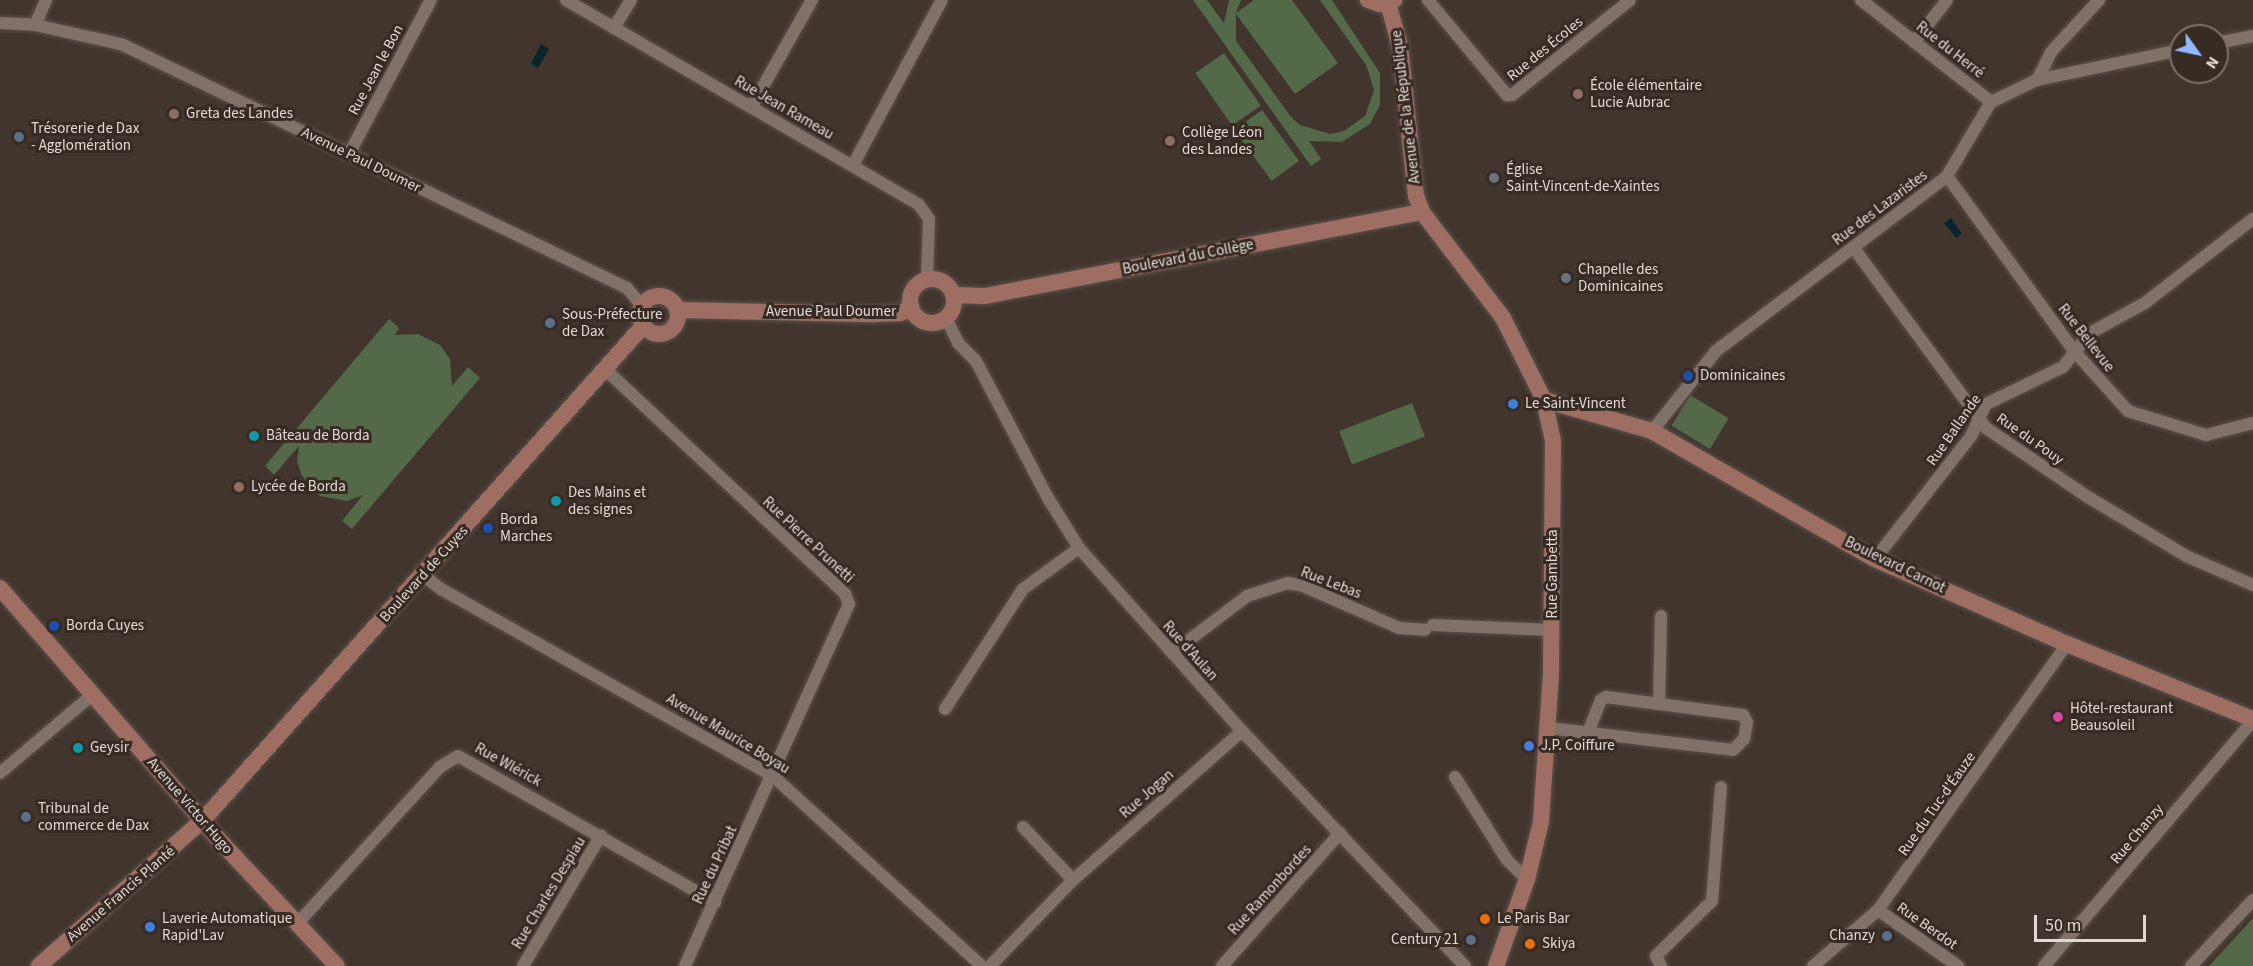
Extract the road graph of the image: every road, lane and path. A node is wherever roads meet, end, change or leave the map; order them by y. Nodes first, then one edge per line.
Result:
1 (46, 0) edge
2 (431, 0) edge
3 (566, 0) edge
4 (631, 0) edge
5 (812, 0) edge
6 (942, 0) edge
7 (1368, 0) edge
8 (1428, 0) edge
9 (1630, 0) edge
10 (1861, 0) edge
11 (1947, 0) edge
12 (2099, 0) edge
13 (1391, 1) edge
14 (0, 23) edge
15 (35, 25) junction
16 (614, 28) junction
17 (2253, 36) edge
18 (2229, 41) edge
19 (1914, 42) junction
20 (2169, 52) edge
21 (2037, 80) junction
22 (1991, 102) junction
23 (752, 106) junction
24 (349, 154) junction
25 (853, 165) junction
26 (1947, 176) junction
27 (1422, 212) junction
28 (2253, 219) edge
29 (1853, 247) junction
30 (927, 279) junction
31 (954, 295) junction
32 (642, 306) junction
33 (911, 307) junction
34 (677, 310) junction
35 (946, 318) junction
36 (644, 326) junction
37 (2075, 352) junction
38 (606, 370) junction
39 (1544, 400) junction
40 (1978, 419) junction
41 (2253, 423) edge
42 (1652, 431) junction
43 (1079, 548) junction
44 (1875, 559) junction
45 (423, 575) junction
46 (2253, 585) edge
47 (0, 588) edge
48 (1661, 616) dead end
49 (1552, 630) junction
50 (2067, 644) junction
51 (1172, 653) junction
52 (93, 694) junction
53 (1659, 704) junction
54 (945, 709) dead end
55 (2253, 720) edge
56 (1549, 728) junction
57 (1242, 731) junction
58 (1588, 732) junction
59 (0, 773) edge
60 (773, 776) junction
61 (1455, 777) dead end
62 (1721, 787) dead end
63 (203, 820) junction
64 (1023, 827) dead end
65 (1340, 833) junction
66 (601, 835) junction
67 (1527, 879) junction
68 (1073, 880) junction
69 (2253, 900) edge
70 (715, 902) junction
71 (1878, 910) junction
72 (297, 924) junction
73 (39, 966) edge
74 (337, 966) edge
75 (523, 966) edge
76 (685, 966) edge
77 (982, 966) edge
78 (990, 966) edge
79 (1222, 966) edge
80 (1465, 966) edge
81 (1496, 966) edge
82 (1661, 966) edge
83 (1813, 966) edge
84 (1958, 966) edge
85 (2044, 966) edge
86 (2191, 966) edge

1 - 15 street
2 - 24 street, Rue Jean le Bon
3 - 16 street, Rue Jean Rameau
4 - 16 street
5 - 23 street
6 - 25 street
7 - 13 street
8 - 9 street, Rue des Écoles
10 - 19 street, Rue du Herré
11 - 19 street
12 - 21 street
13 - 27 street, Avenue de la République
14 - 15 street, Avenue Paul Doumer
15 - 24 street, Avenue Paul Doumer
16 - 23 street, Rue Jean Rameau
17 - 18 street
19 - 22 street, Rue du Herré
20 - 21 street
21 - 22 street
22 - 26 street, Rue des Lazaristes
23 - 25 street, Rue Jean Rameau
24 - 32 street, Avenue Paul Doumer
25 - 30 street, Rue Jean Rameau
26 - 29 street, Rue des Lazaristes
26 - 37 street, Rue Bellevue
27 - 31 street, Boulevard du Collège
27 - 39 street, Rue Gambetta
28 - 37 street, Rue Ballande
29 - 40 street, Rue du Pouy
29 - 42 street, Rue des Lazaristes
30 - 31 street
30 - 33 street
31 - 35 street
32 - 34 street
32 - 36 street
33 - 34 street, Avenue Paul Doumer
33 - 35 street
34 - 36 street
35 - 43 street, Rue d'Aulan
36 - 38 street, Boulevard de Cuyes
37 - 40 street, Rue Ballande
37 - 41 street, Rue Bellevue
38 - 45 street, Boulevard de Cuyes
38 - 60 street, Rue Pierre Prunetti
39 - 42 street, Boulevard Carnot
39 - 49 street, Rue Gambetta
40 - 44 street, Rue Ballande
40 - 46 street, Rue du Pouy
42 - 44 street, Boulevard Carnot
43 - 51 street, Rue d'Aulan
43 - 54 street
44 - 50 street, Boulevard Carnot
45 - 60 street, Avenue Maurice Boyau
45 - 63 street, Boulevard de Cuyes
47 - 52 street, Avenue Victor Hugo
48 - 53 street
49 - 51 street, Rue Lebas
49 - 56 street, Rue Gambetta
50 - 55 street, Boulevard Carnot
50 - 71 street, Rue du Tuc-d'Éauze
51 - 57 street, Rue d'Aulan
52 - 59 street
52 - 63 street, Avenue Victor Hugo
53 - 58 street
53 - 58 street
55 - 85 street, Rue Chanzy
56 - 58 street
56 - 67 street, Rue Gambetta
57 - 65 street, Rue d'Aulan
57 - 68 street, Rue Jogan
60 - 70 street, Rue du Pribat
60 - 77 street, Avenue Maurice Boyau
61 - 67 street
62 - 82 street
63 - 72 street, Avenue Victor Hugo
63 - 73 street, Avenue Francis Planté
64 - 68 street
65 - 79 street, Rue Ramonbordes
65 - 80 street, Rue d'Aulan
66 - 70 street, Rue Wlérick
66 - 72 street, Rue Wlérick
66 - 75 street, Rue Charles Despiau
67 - 81 street, Rue Gambetta
68 - 78 street, Rue Jogan
69 - 86 street
70 - 76 street, Rue du Pribat
71 - 83 street, Rue du Tuc-d'Éauze
71 - 84 street, Rue Berdot
72 - 74 street, Avenue Victor Hugo

